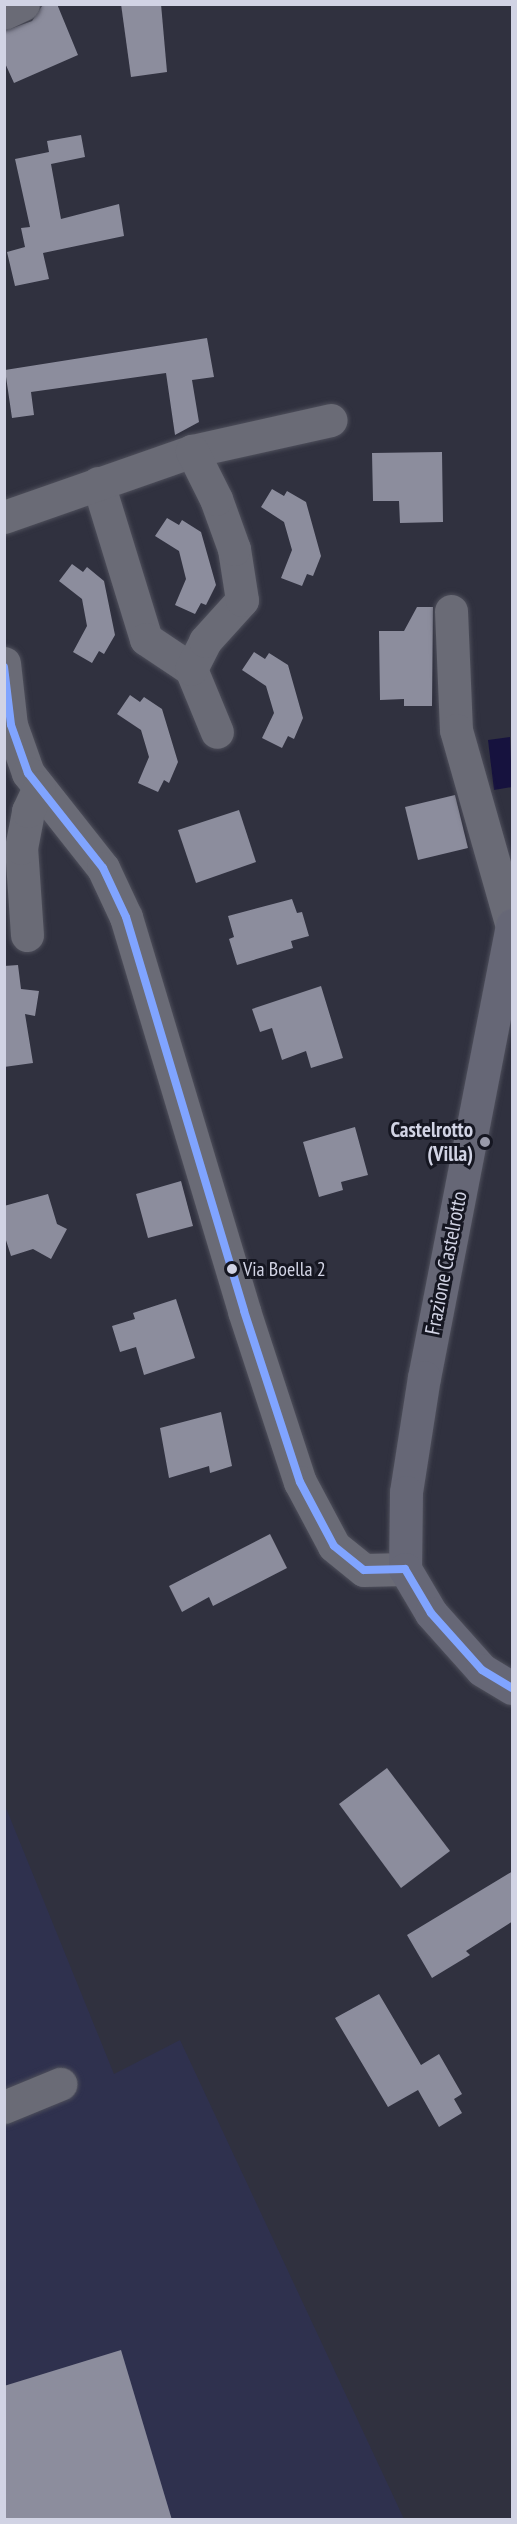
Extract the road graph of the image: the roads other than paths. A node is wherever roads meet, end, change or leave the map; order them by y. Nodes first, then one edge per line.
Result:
1 (23, 4) edge
2 (4, 13) edge
3 (331, 420) dead end
4 (192, 451) junction
5 (98, 483) junction
6 (4, 517) edge
7 (451, 611) dead end
8 (4, 663) edge
9 (191, 669) junction
10 (217, 732) dead end
11 (39, 787) junction
12 (512, 926) edge
13 (27, 935) dead end
14 (405, 1569) junction
15 (513, 1688) edge
16 (60, 2084) dead end
17 (4, 2108) edge

1 - 2 street
3 - 4 street
4 - 5 street
4 - 9 street
5 - 6 street
5 - 9 street
7 - 12 street
8 - 11 street
9 - 10 street
11 - 13 street
11 - 14 street
12 - 14 main road, Frazione Castelrotto
14 - 15 main road
16 - 17 street

